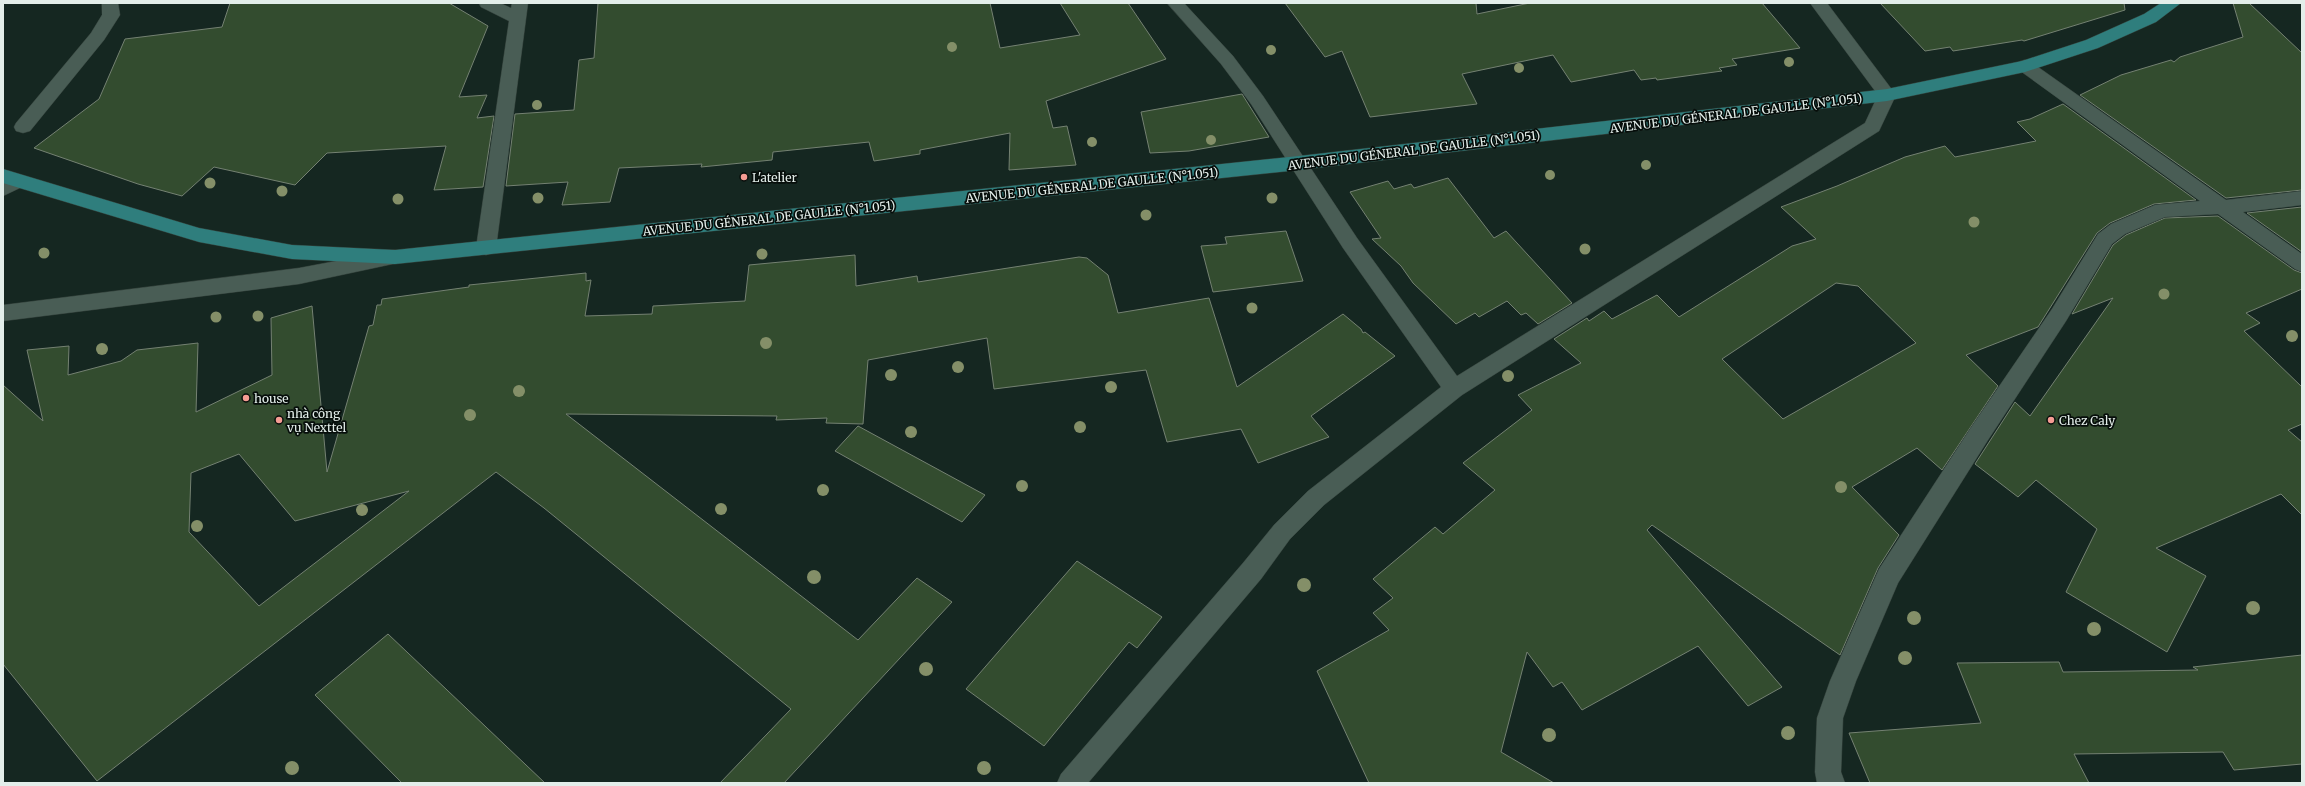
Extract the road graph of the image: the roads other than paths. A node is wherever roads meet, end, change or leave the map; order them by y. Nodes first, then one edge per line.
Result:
1 (110, 3) edge
2 (487, 3) edge
3 (1175, 3) edge
4 (1818, 3) edge
5 (2173, 3) edge
6 (518, 10) edge
7 (2025, 66) junction
8 (1886, 95) junction
9 (23, 127) dead end
10 (1299, 163) junction
11 (8, 182) edge
12 (2302, 198) edge
13 (2222, 207) junction
14 (486, 248) junction
15 (395, 257) junction
16 (2302, 264) edge
17 (3, 313) edge
18 (1454, 389) junction
19 (1071, 783) edge
20 (1831, 783) edge

1 - 9 street
2 - 6 street
3 - 10 street
4 - 8 street
5 - 7 main road, AVENUE DU GÉNERAL DE GAULLE (N°1.051)
6 - 14 street
7 - 8 main road, AVENUE DU GÉNERAL DE GAULLE (N°1.051)
7 - 13 street
8 - 10 main road, AVENUE DU GÉNERAL DE GAULLE (N°1.051)
8 - 18 street
10 - 14 main road, AVENUE DU GÉNERAL DE GAULLE (N°1.051)
10 - 18 street
11 - 15 main road, AVENUE DU GÉNERAL DE GAULLE (N°1.051)
12 - 13 street
13 - 16 street
13 - 20 street
14 - 15 main road, AVENUE DU GÉNERAL DE GAULLE (N°1.051)
15 - 17 street
18 - 19 street

